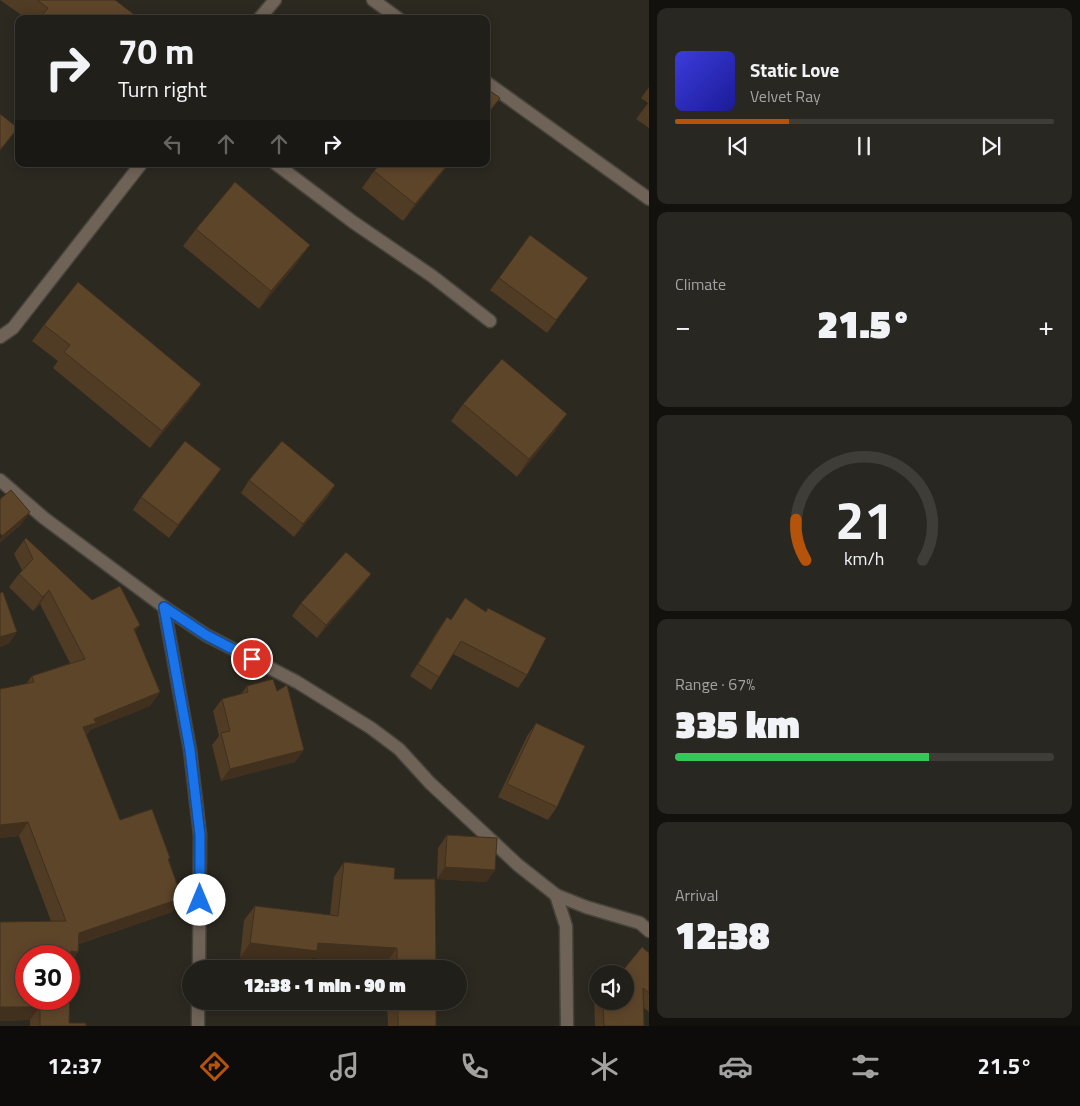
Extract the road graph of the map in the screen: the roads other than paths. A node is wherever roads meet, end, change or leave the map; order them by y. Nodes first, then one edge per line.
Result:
1 (275, 0) edge
2 (373, 0) edge
3 (262, 15) edge
4 (394, 15) edge
5 (490, 85) edge
6 (139, 167) edge
7 (280, 167) edge
8 (649, 199) edge
9 (490, 321) dead end
10 (0, 337) edge
11 (0, 480) edge
12 (164, 607) junction
13 (556, 895) junction
14 (649, 931) edge
15 (199, 960) edge
16 (198, 1010) edge
17 (198, 1026) edge
18 (567, 1026) edge

1 - 3 street
2 - 4 street
5 - 8 street
6 - 10 street
7 - 9 street
11 - 12 street
12 - 13 street
12 - 15 street
13 - 14 street
13 - 18 street
16 - 17 street

